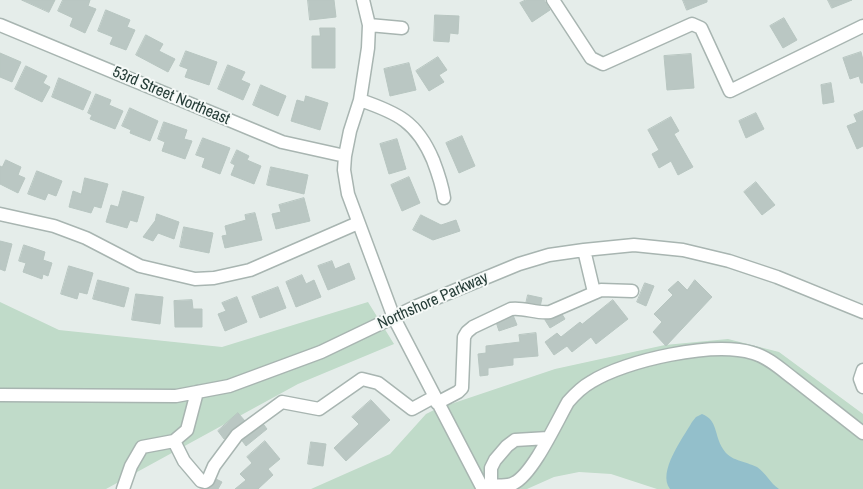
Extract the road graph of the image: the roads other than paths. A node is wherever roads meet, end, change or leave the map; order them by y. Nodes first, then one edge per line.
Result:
1 (363, 0) edge
2 (553, 0) edge
3 (0, 25) edge
4 (369, 25) junction
5 (863, 26) edge
6 (402, 28) dead end
7 (360, 100) junction
8 (345, 156) junction
9 (444, 198) dead end
10 (0, 214) edge
11 (358, 223) junction
12 (584, 250) junction
13 (632, 291) dead end
14 (594, 292) junction
15 (863, 312) edge
16 (394, 318) junction
17 (863, 370) edge
18 (863, 386) edge
19 (197, 392) junction
20 (0, 395) edge
21 (435, 400) junction
22 (863, 433) edge
23 (548, 438) junction
24 (174, 441) junction
25 (488, 488) edge
26 (122, 489) edge

1 - 4 street
2 - 5 street
3 - 8 street, 53rd Street Northeast
4 - 6 street
4 - 7 street
7 - 8 street
7 - 9 street
8 - 11 street
10 - 11 street
11 - 16 street
12 - 14 street
12 - 15 street, Northshore Parkway
12 - 16 street, Northshore Parkway
13 - 14 street
14 - 21 street
16 - 19 street, Northshore Parkway
16 - 21 street
17 - 18 street
19 - 20 street, Northshore Parkway
19 - 24 street
21 - 24 street
21 - 25 street
22 - 23 street
23 - 25 street
23 - 25 street
24 - 26 street

